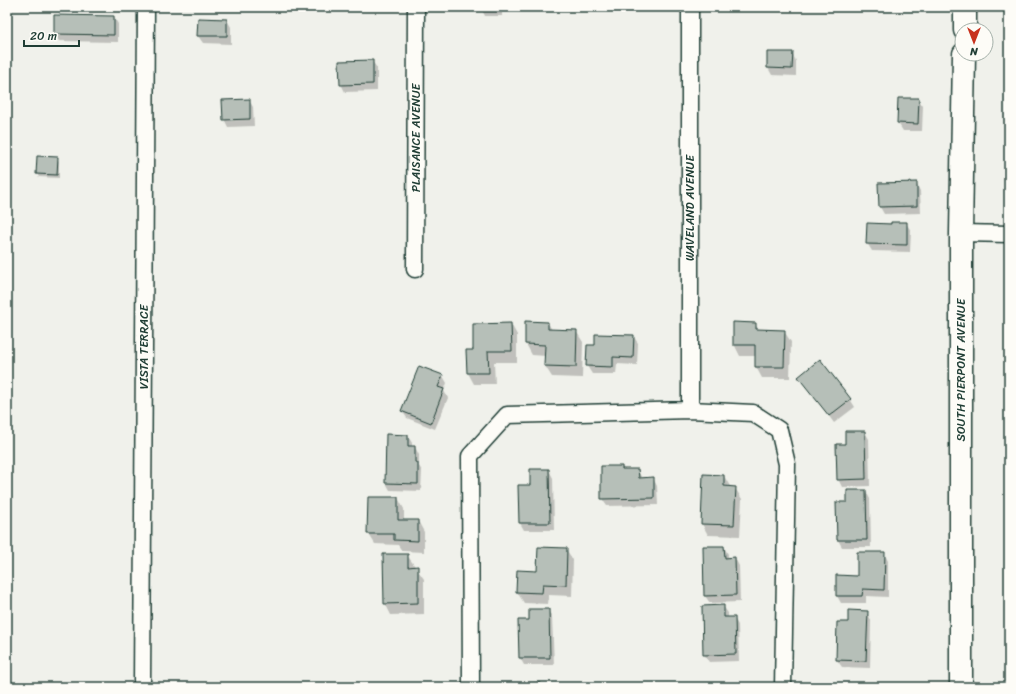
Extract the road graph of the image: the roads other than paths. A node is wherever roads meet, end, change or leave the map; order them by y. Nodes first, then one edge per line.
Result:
1 (146, 7) edge
2 (416, 7) edge
3 (690, 7) edge
4 (965, 7) edge
5 (964, 22) edge
6 (964, 62) edge
7 (961, 233) junction
8 (1009, 234) edge
9 (415, 269) dead end
10 (690, 410) junction
11 (142, 687) edge
12 (471, 687) edge
13 (783, 687) edge
14 (961, 687) edge

1 - 11 street, VISTA TERRACE
2 - 9 street, PLAISANCE AVENUE
3 - 10 street, WAVELAND AVENUE
4 - 5 street
6 - 7 street, SOUTH PIERPONT AVENUE
7 - 8 street
7 - 14 street, SOUTH PIERPONT AVENUE
10 - 12 street
10 - 13 street

